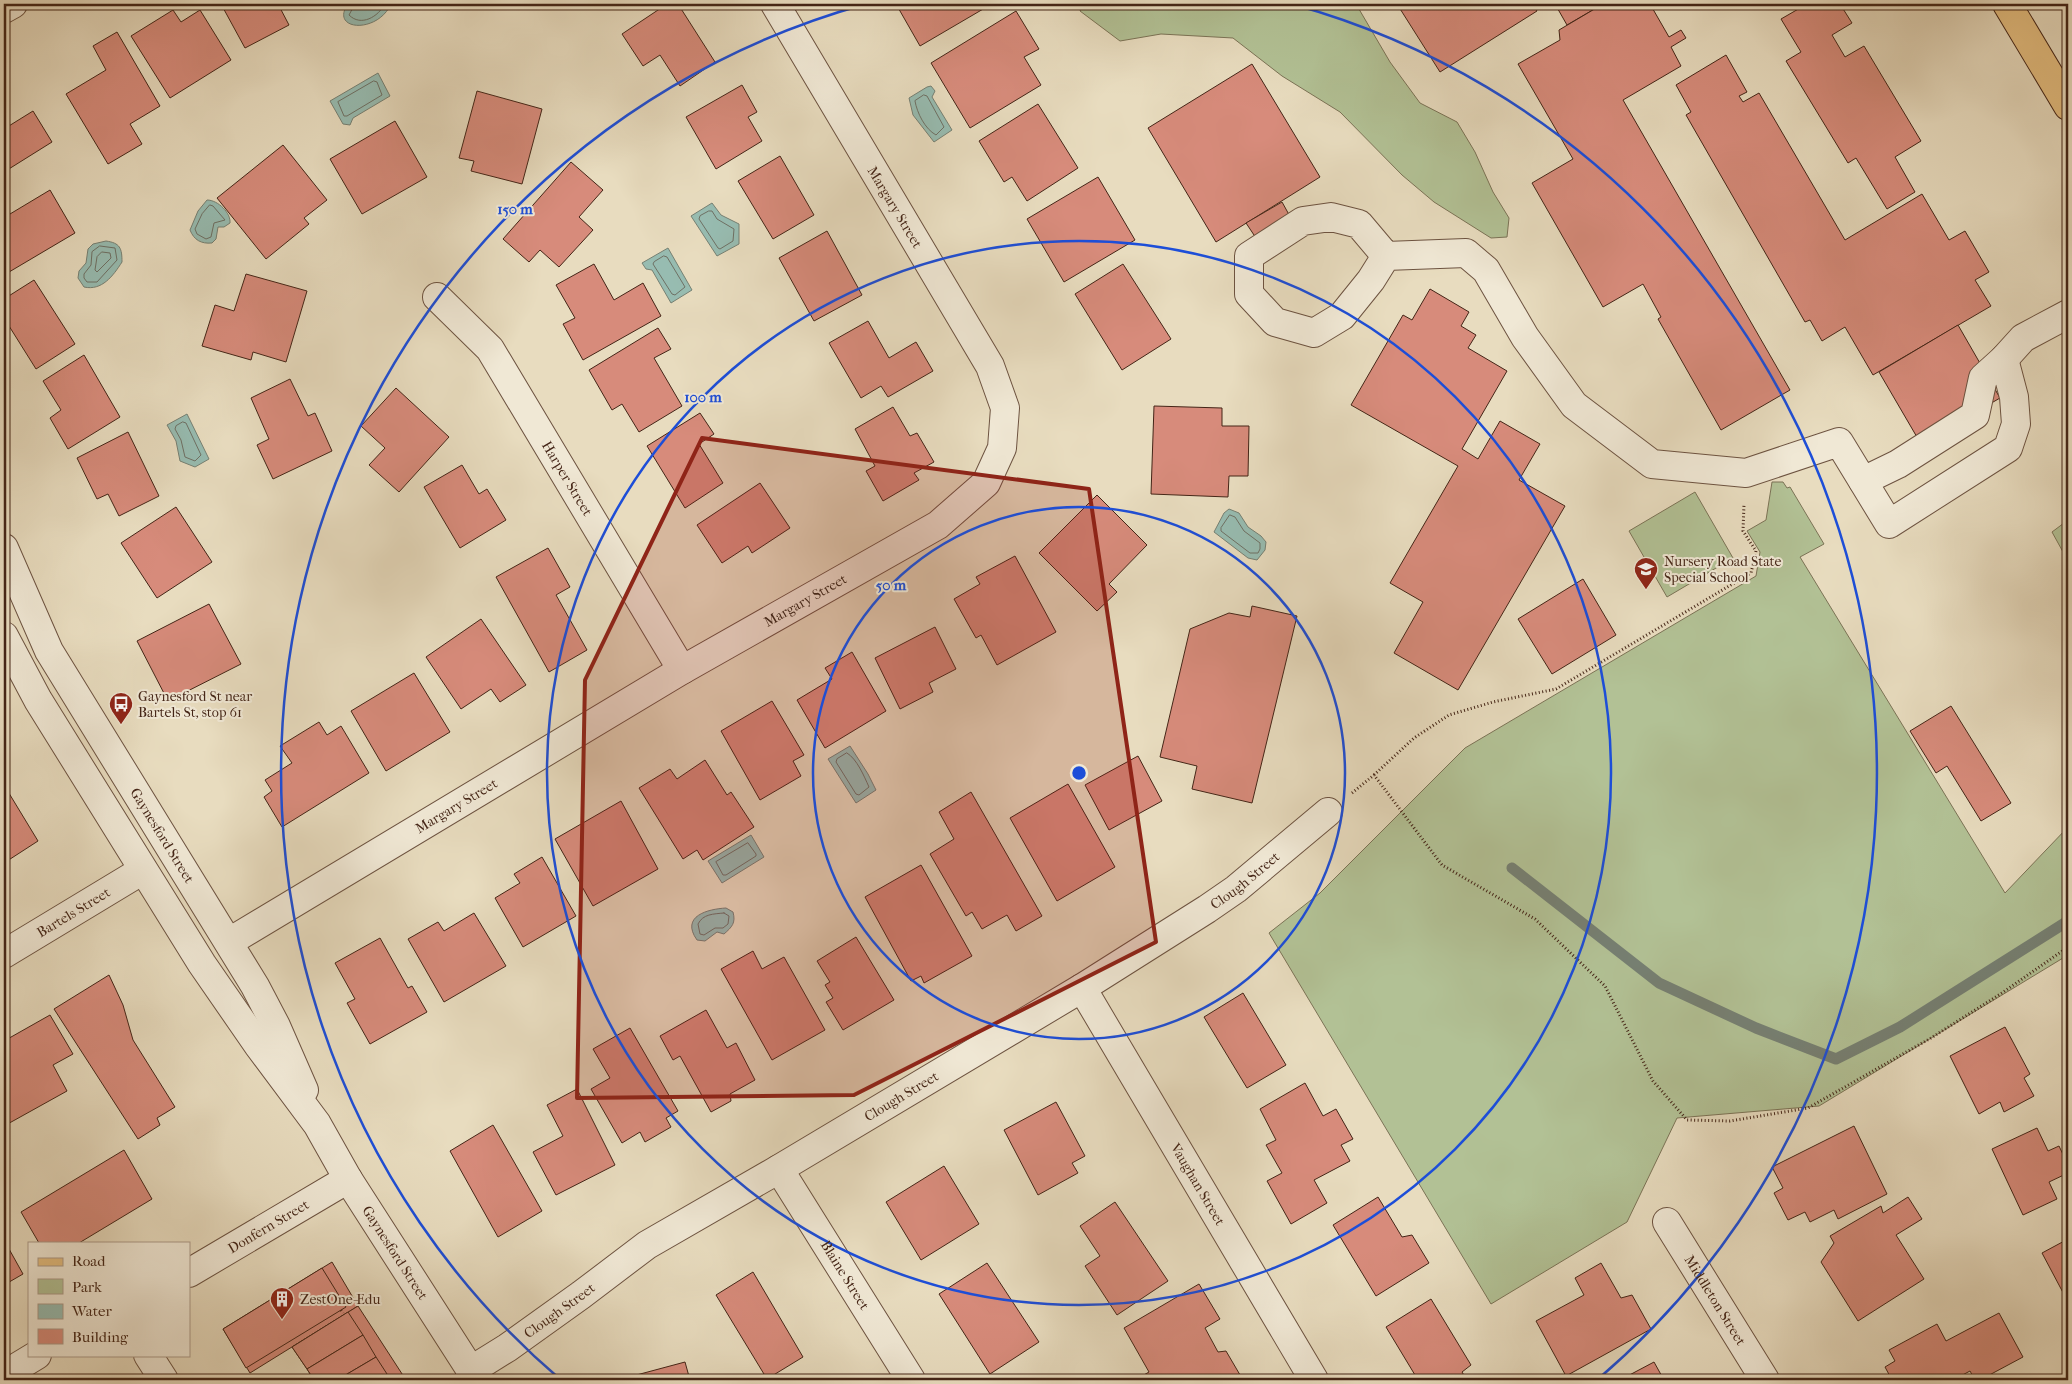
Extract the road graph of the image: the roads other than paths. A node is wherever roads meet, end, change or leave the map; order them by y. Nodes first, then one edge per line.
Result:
1 (13, 4) edge
2 (775, 4) edge
3 (2007, 4) edge
4 (4, 10) edge
5 (2068, 106) edge
6 (1386, 256) junction
7 (437, 297) dead end
8 (2068, 314) edge
9 (2004, 359) junction
10 (1863, 482) junction
11 (4, 548) edge
12 (4, 636) edge
13 (682, 670) junction
14 (1328, 812) road end
15 (143, 870) junction
16 (229, 942) junction
17 (4, 954) edge
18 (1082, 988) junction
19 (317, 1124) junction
20 (779, 1169) junction
21 (348, 1179) junction
22 (1667, 1222) dead end
23 (190, 1272) edge
24 (35, 1356) edge
25 (149, 1356) edge
26 (4, 1375) edge
27 (473, 1376) edge
28 (164, 1380) edge
29 (911, 1380) edge
30 (1314, 1380) edge
31 (1765, 1380) edge

1 - 4 street
2 - 13 street, Margary Street
3 - 5 main road
6 - 6 street
6 - 10 street
7 - 13 street, Harper Street
8 - 9 street
9 - 10 street
9 - 10 street
11 - 16 street, Gaynesford Street
12 - 15 street, Gaynesford Street
13 - 16 street, Margary Street
14 - 18 street, Clough Street
15 - 17 street, Bartels Street
15 - 19 street, Gaynesford Street
16 - 19 street, Gaynesford Street
18 - 20 street, Clough Street
18 - 30 street, Vaughan Street
19 - 21 street, Gaynesford Street
20 - 27 street, Clough Street
20 - 29 street, Blaine Street
21 - 23 street, Donfern Street
21 - 27 street, Gaynesford Street
22 - 31 street, Middleton Street
24 - 26 street
25 - 28 street

